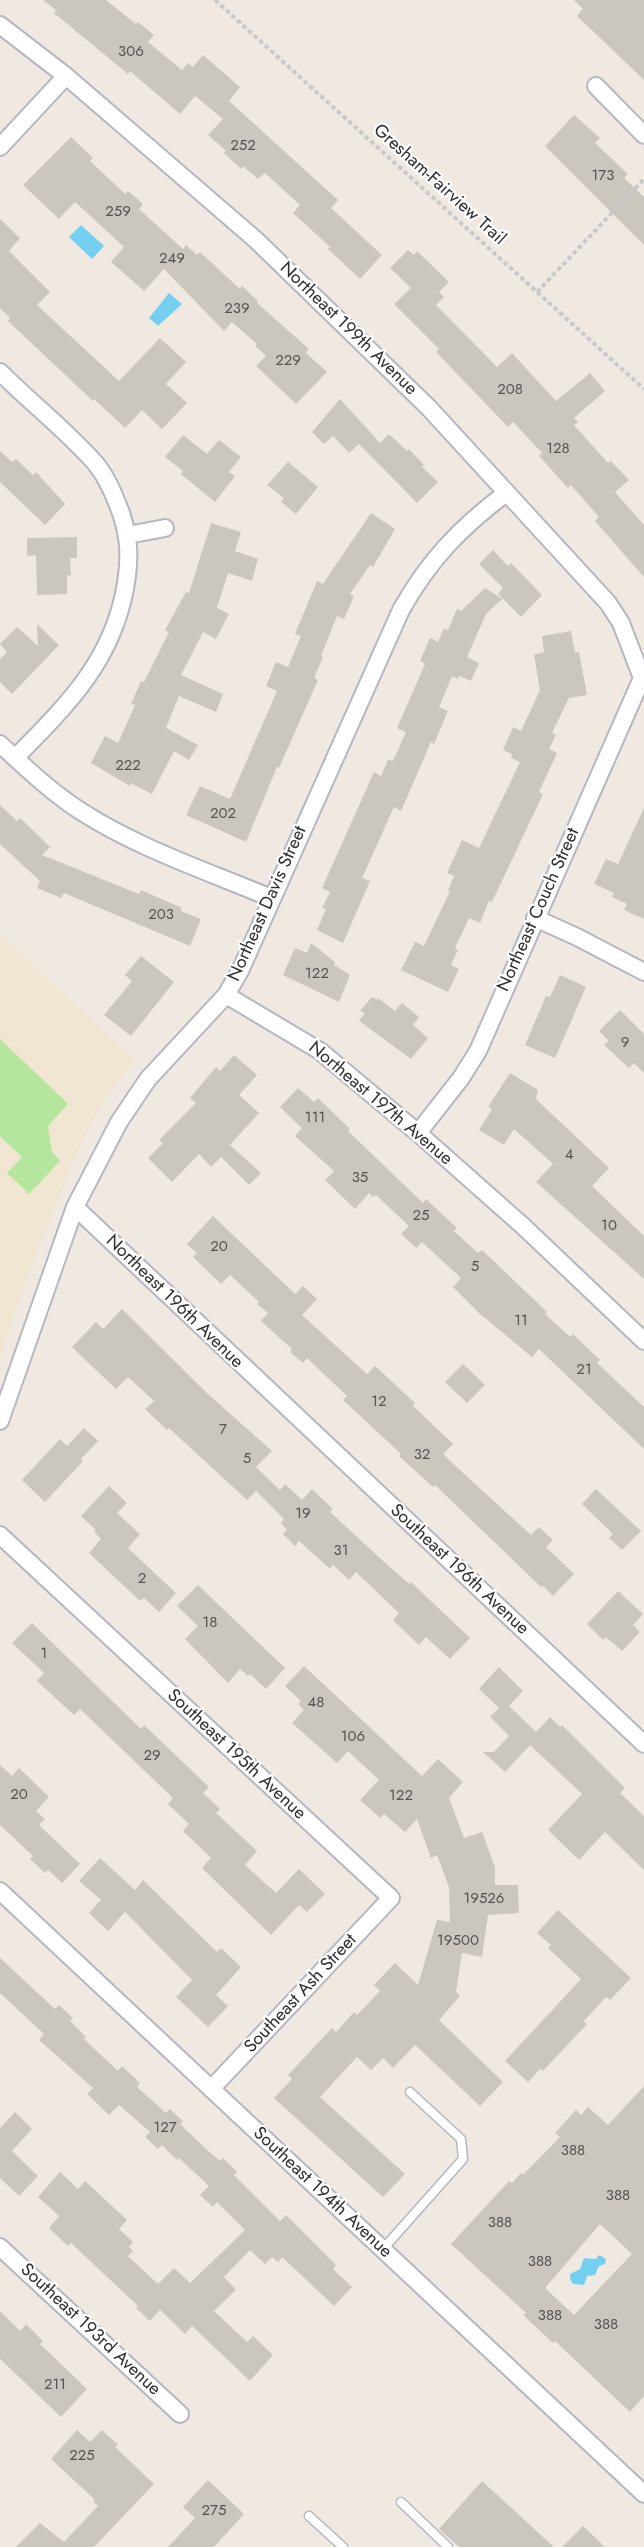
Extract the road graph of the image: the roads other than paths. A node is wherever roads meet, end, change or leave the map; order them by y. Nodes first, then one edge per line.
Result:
1 (0, 25) edge
2 (66, 76) junction
3 (596, 86) dead end
4 (644, 135) edge
5 (0, 147) edge
6 (0, 372) edge
7 (506, 493) junction
8 (165, 528) dead end
9 (128, 535) junction
10 (643, 678) edge
11 (0, 744) edge
12 (15, 758) junction
13 (271, 898) junction
14 (535, 918) junction
15 (644, 972) edge
16 (226, 995) junction
17 (418, 1133) junction
18 (75, 1208) junction
19 (644, 1341) edge
20 (273, 1396) joint
21 (0, 1421) edge
22 (0, 1535) edge
23 (644, 1744) edge
24 (0, 1891) edge
25 (391, 1898) joint
26 (211, 2089) junction
27 (410, 2092) dead end
28 (0, 2247) edge
29 (383, 2250) junction
30 (180, 2414) dead end
31 (644, 2494) edge
32 (401, 2502) dead end
33 (309, 2516) dead end
34 (343, 2547) edge
35 (448, 2547) edge

1 - 2 street, Northeast 199th Avenue
2 - 5 street
2 - 7 street, Northeast 199th Avenue
3 - 4 street
6 - 9 street
7 - 10 street, Northeast 199th Avenue
7 - 13 street, Northeast Davis Street
8 - 9 street
9 - 12 street
10 - 14 street, Northeast Couch Street
11 - 12 street
12 - 13 street
13 - 16 street, Northeast Davis Street
14 - 15 street
14 - 17 street, Northeast Couch Street
16 - 17 street, Northeast 197th Avenue
16 - 18 street, Northeast Davis Street
17 - 19 street, Northeast 197th Avenue
18 - 20 street, Northeast 196th Avenue
18 - 21 street, Northeast Davis Street
20 - 23 street, Southeast 196th Avenue
22 - 25 street, Southeast 195th Avenue
24 - 26 street, Southeast 194th Avenue
25 - 26 street, Southeast Ash Street
26 - 29 street, Southeast 194th Avenue
27 - 29 lane
28 - 30 street, Southeast 193rd Avenue
29 - 31 street, Southeast 194th Avenue
32 - 35 lane
33 - 34 lane

